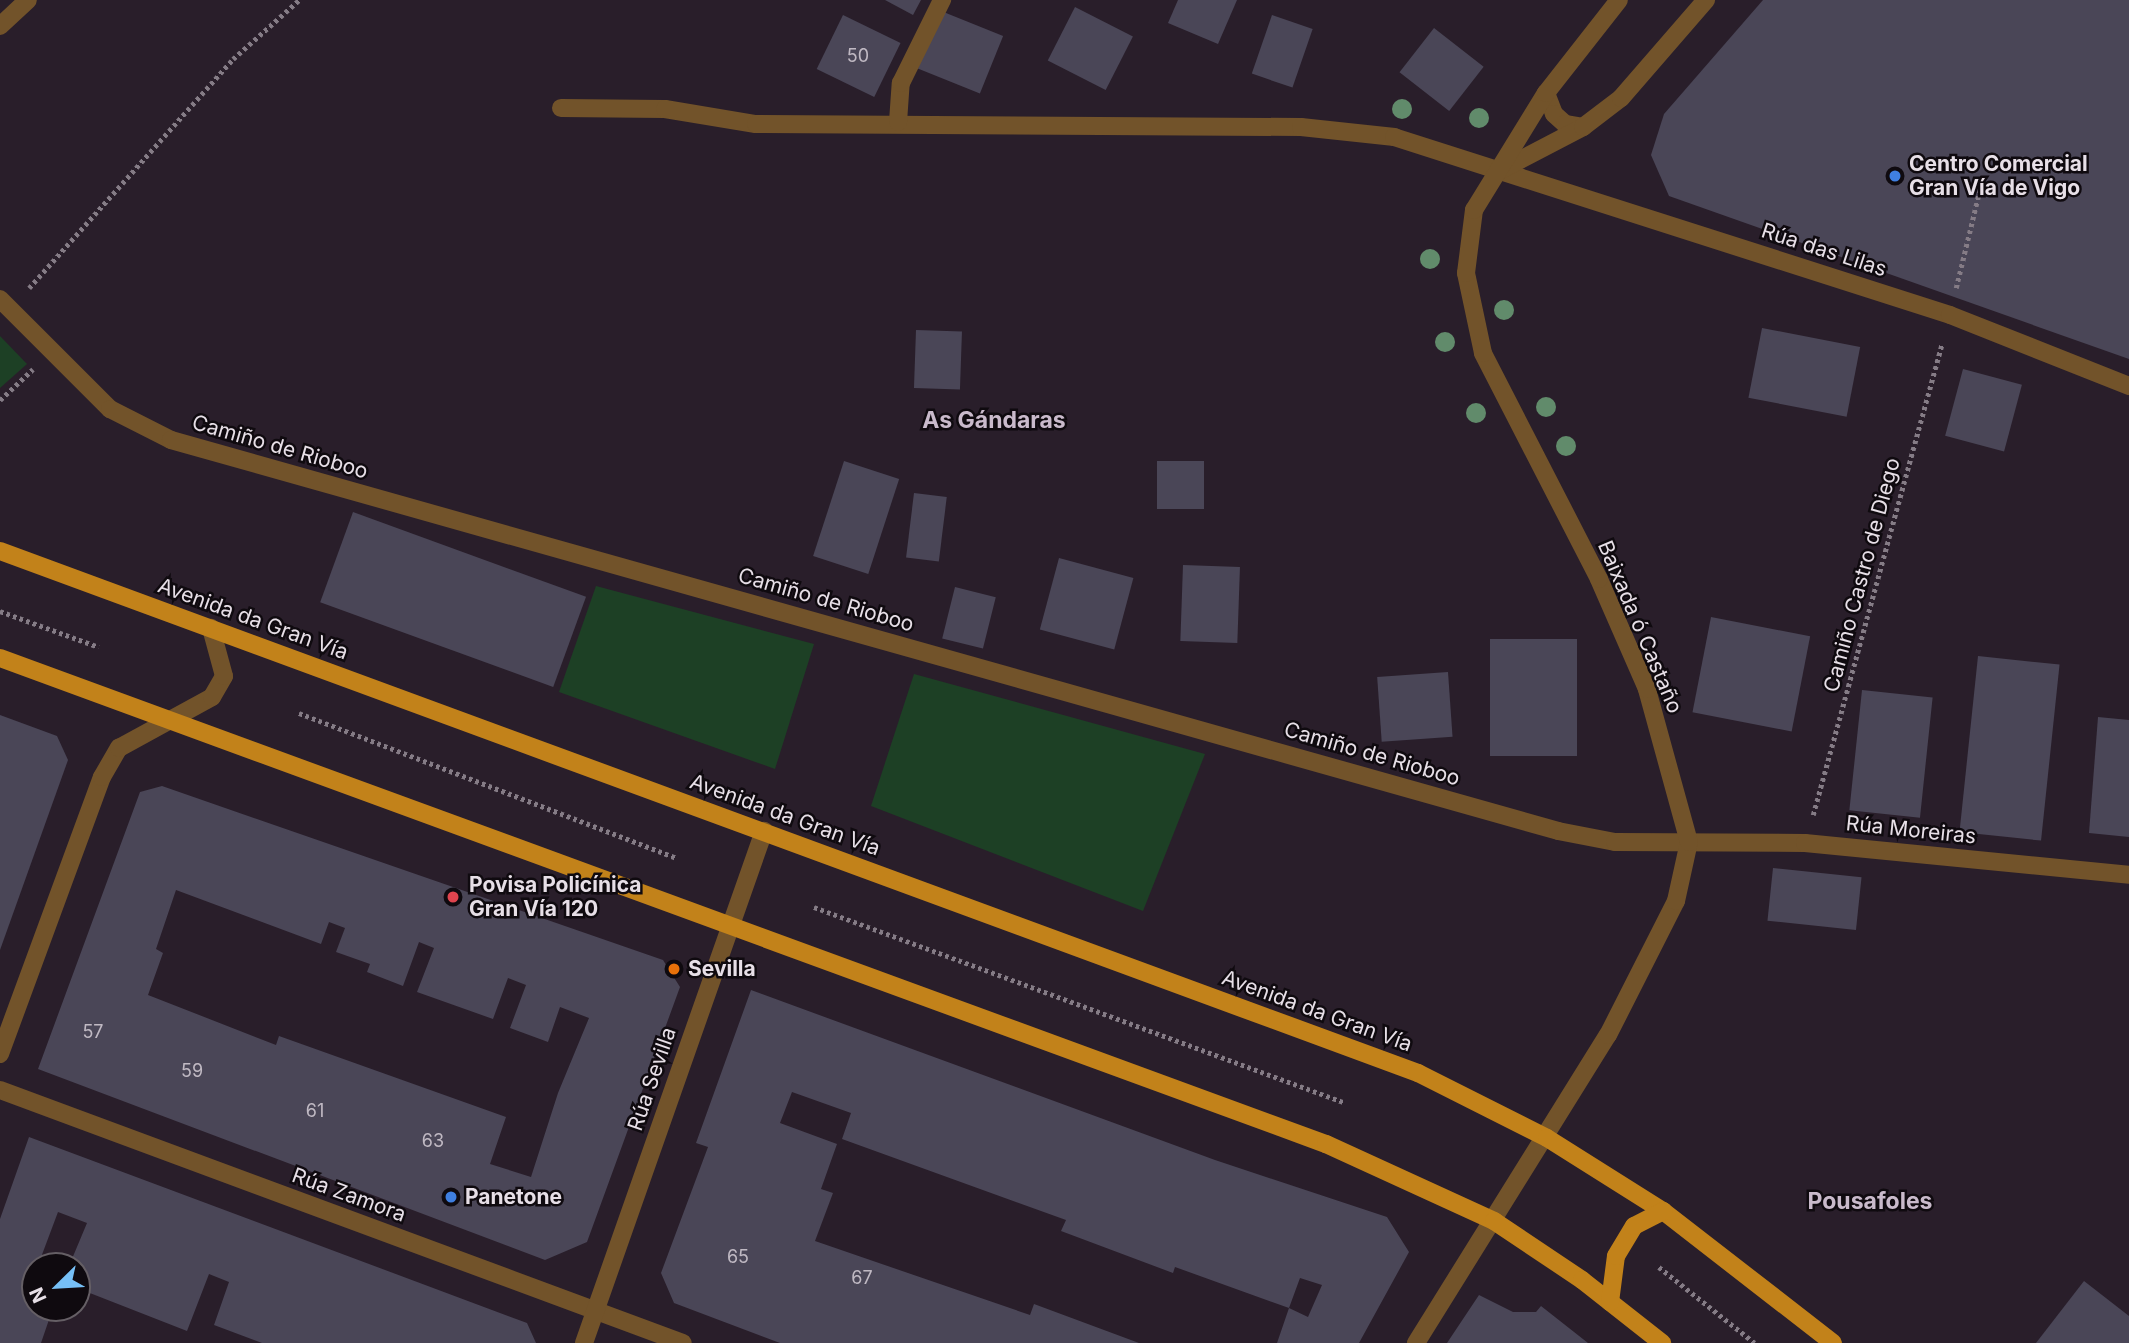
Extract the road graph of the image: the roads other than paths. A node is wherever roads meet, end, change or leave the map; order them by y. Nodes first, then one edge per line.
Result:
1 (28, 0) edge
2 (942, 0) edge
3 (1619, 0) edge
4 (1706, 0) edge
5 (0, 26) edge
6 (1546, 93) junction
7 (561, 108) dead end
8 (898, 122) junction
9 (1583, 127) junction
10 (1499, 171) junction
11 (5, 304) edge
12 (2129, 386) edge
13 (0, 551) edge
14 (211, 628) junction
15 (0, 658) edge
16 (169, 720) junction
17 (764, 831) junction
18 (1689, 842) junction
19 (2129, 875) edge
20 (729, 926) junction
21 (0, 1054) edge
22 (0, 1090) edge
23 (1547, 1138) junction
24 (1663, 1211) junction
25 (1494, 1221) junction
26 (1610, 1302) junction
27 (596, 1310) junction
28 (584, 1343) edge
29 (683, 1343) edge
30 (1416, 1343) edge
31 (1661, 1343) edge
32 (1833, 1343) edge

1 - 5 street
2 - 8 street
3 - 6 street, Baixada ó Castaño
4 - 9 street, Baixada ó Castaño
6 - 9 street
6 - 10 street, Baixada ó Castaño
7 - 8 street, Rúa das Lilas
8 - 10 street, Rúa das Lilas
9 - 10 street, Baixada ó Castaño
10 - 12 street, Rúa das Lilas
10 - 18 street, Baixada ó Castaño
11 - 18 street, Camiño de Rioboo
13 - 14 main road, Avenida da Gran Vía
14 - 16 street
14 - 17 main road, Avenida da Gran Vía
15 - 16 main road
16 - 20 main road
16 - 21 street
17 - 20 street, Rúa Sevilla
17 - 23 main road, Avenida da Gran Vía
18 - 19 street, Rúa Moreiras
18 - 23 street, Baixada ó Castaño
20 - 25 main road
20 - 27 street, Rúa Sevilla
22 - 27 street, Rúa Zamora
23 - 24 main road, Avenida da Gran Vía
23 - 25 street
24 - 26 main road
24 - 32 main road, Avenida da Gran Vía
25 - 26 main road
25 - 30 street
26 - 31 main road
27 - 28 street, Rúa Sevilla
27 - 29 street, Rúa Zamora

